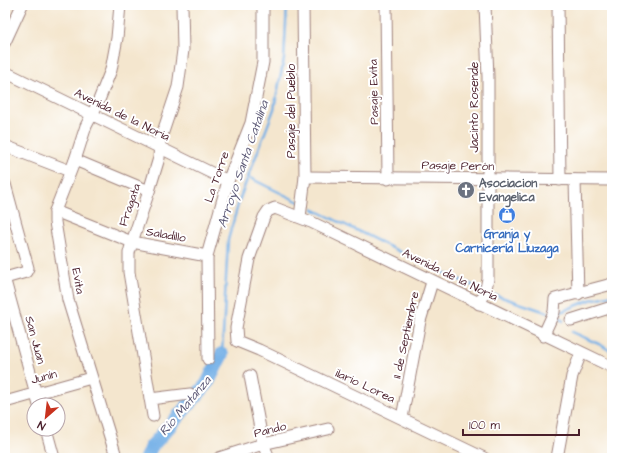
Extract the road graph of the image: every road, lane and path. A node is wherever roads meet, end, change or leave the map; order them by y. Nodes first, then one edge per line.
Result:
1 (22, 5) edge
2 (120, 5) edge
3 (182, 5) edge
4 (263, 5) edge
5 (303, 5) edge
6 (386, 5) edge
7 (485, 5) edge
8 (558, 5) edge
9 (5, 42) edge
10 (5, 72) edge
11 (92, 115) junction
12 (5, 146) edge
13 (159, 148) junction
14 (75, 160) junction
15 (70, 171) junction
16 (305, 177) junction
17 (388, 179) junction
18 (487, 180) junction
19 (560, 180) junction
20 (575, 180) junction
21 (612, 180) edge
22 (228, 181) junction
23 (6, 185) edge
24 (149, 192) junction
25 (55, 211) junction
26 (300, 218) junction
27 (132, 242) junction
28 (207, 256) junction
29 (5, 278) edge
30 (5, 281) edge
31 (432, 282) junction
32 (612, 284) edge
33 (578, 294) junction
34 (480, 304) junction
35 (612, 307) edge
36 (571, 320) dead end
37 (544, 336) junction
38 (236, 338) joint
39 (581, 353) junction
40 (208, 359) dead end
41 (612, 368) edge
42 (250, 376) dead end
43 (91, 378) junction
44 (36, 393) junction
45 (190, 394) dead end
46 (37, 397) edge
47 (150, 399) junction
48 (5, 402) edge
49 (153, 416) dead end
50 (402, 418) junction
51 (328, 429) dead end
52 (48, 437) edge
53 (263, 444) junction
54 (115, 453) dead end
55 (54, 458) edge
56 (219, 458) edge
57 (269, 458) edge
58 (484, 458) edge
59 (557, 458) edge

1 - 9 street
2 - 11 street, Evita
3 - 13 street, Fragata
4 - 22 street, La Torre
5 - 16 street, Pasaje del Pueblo
6 - 17 street, Pasaje Evita
7 - 18 street, Jacinto Rosende
8 - 19 street
10 - 11 street, Avenida de la Noria
11 - 13 street, Avenida de la Noria
11 - 14 street, Evita
12 - 15 street
13 - 22 street, Avenida de la Noria
13 - 24 street, Fragata
14 - 15 street, Evita
14 - 24 street
15 - 25 street, Evita
16 - 17 street, Pasaje Perón
16 - 26 street, Pasaje del Pueblo
17 - 18 street, Pasaje Perón
18 - 19 street, Pasaje Perón
18 - 34 street, Jacinto Rosende
19 - 20 street, Pasaje Perón
20 - 21 street, Pasaje Perón
20 - 33 street
22 - 28 street, La Torre
23 - 29 street
24 - 27 street, Fragata
25 - 27 street, Saladillo
25 - 43 street, Evita
26 - 31 street, Avenida de la Noria
26 - 38 street, Avenida de la Noria
27 - 28 street, Saladillo
27 - 47 street, Fragata
28 - 40 street, La Torre
30 - 44 street, San Juan
31 - 34 street, Avenida de la Noria
31 - 50 street, 11 de Septiembre
32 - 33 street
33 - 37 street
34 - 37 street, Avenida de la Noria
35 - 36 street
37 - 39 street, Avenida de la Noria
38 - 50 street, ilario Lorea
39 - 41 street, Avenida de la Noria
39 - 59 street
42 - 53 street
43 - 44 street, Junín
43 - 54 street, Evita
44 - 46 street, San Juan
44 - 48 street, Junín
45 - 47 street
47 - 49 street, Fragata
50 - 58 street, ilario Lorea
51 - 53 street, Pando
52 - 55 street
53 - 56 street, Pando
53 - 57 street

